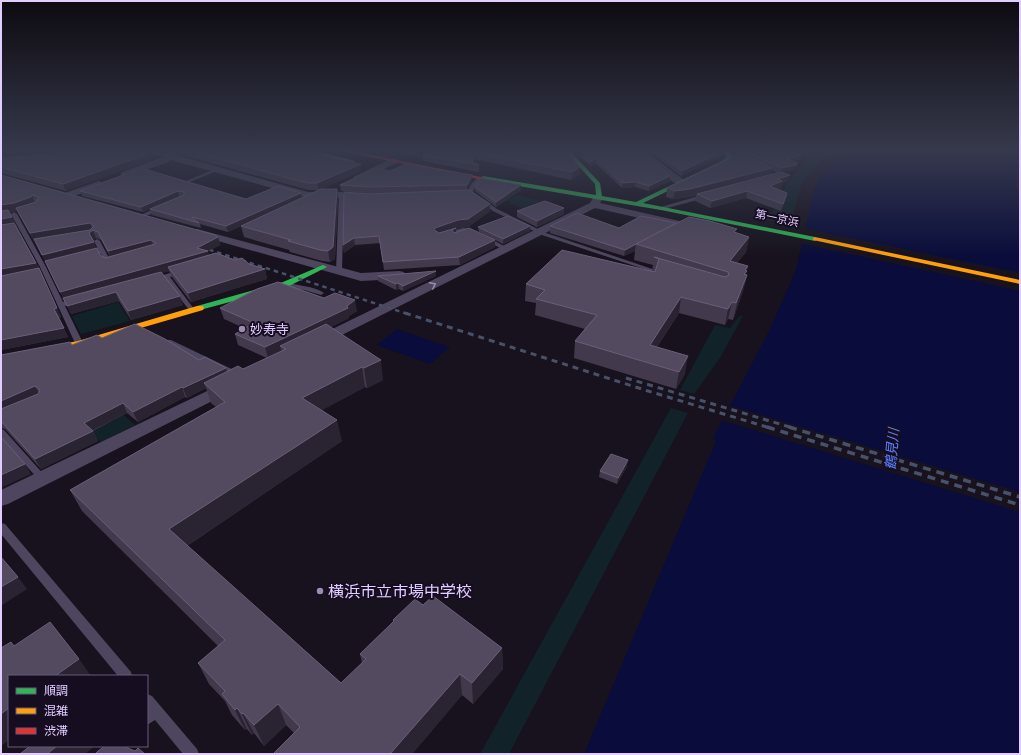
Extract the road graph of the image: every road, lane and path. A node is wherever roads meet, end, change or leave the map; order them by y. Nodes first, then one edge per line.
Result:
1 (92, 185) edge
2 (272, 185) edge
3 (342, 185) edge
4 (473, 185) edge
5 (530, 185) edge
6 (598, 185) edge
7 (678, 185) edge
8 (471, 193) junction
9 (463, 194) edge
10 (713, 194) edge
11 (342, 195) junction
12 (317, 196) junction
13 (356, 196) edge
14 (597, 201) junction
15 (85, 202) edge
16 (636, 204) junction
17 (167, 205) edge
18 (298, 205) edge
19 (660, 208) junction
20 (14, 214) dead end
21 (128, 214) edge
22 (139, 217) junction
23 (155, 221) edge
24 (689, 226) junction
25 (185, 229) edge
26 (711, 230) edge
27 (540, 231) junction
28 (239, 233) dead end
29 (677, 233) edge
30 (440, 237) edge
31 (224, 240) junction
32 (97, 242) dead end
33 (250, 246) junction
34 (506, 249) junction
35 (103, 252) junction
36 (239, 252) dead end
37 (631, 257) dead end
38 (80, 258) edge
39 (123, 259) edge
40 (624, 261) junction
41 (50, 265) edge
42 (323, 267) junction
43 (466, 268) junction
44 (44, 270) junction
45 (188, 270) edge
46 (339, 271) junction
47 (432, 272) edge
48 (409, 274) edge
49 (38, 275) edge
50 (669, 275) edge
51 (166, 276) junction
52 (151, 280) edge
53 (1020, 282) edge
54 (286, 284) junction
55 (321, 293) dead end
56 (82, 298) edge
57 (60, 305) junction
58 (192, 310) junction
59 (136, 327) junction
60 (79, 343) junction
61 (307, 347) edge
62 (1, 358) edge
63 (247, 376) joint
64 (1, 432) edge
65 (43, 478) junction
66 (1, 499) edge
67 (1, 527) edge
68 (125, 675) edge
69 (150, 710) edge
70 (192, 754) edge

1 - 15 street
2 - 12 street
3 - 12 street
4 - 8 lane
5 - 14 main road, 第一京浜
6 - 14 main road
7 - 16 main road
8 - 9 lane
8 - 27 lane
10 - 19 lane
11 - 12 street
11 - 13 lane
11 - 46 lane
12 - 18 street
14 - 16 main road, 第一京浜
14 - 24 street
14 - 27 street
16 - 19 main road, 第一京浜
17 - 22 lane
19 - 53 main road, 第一京浜
20 - 44 lane
21 - 22 street
22 - 23 street
24 - 26 street
24 - 29 lane
25 - 31 street
27 - 34 street
27 - 40 lane
28 - 31 street
30 - 34 lane
31 - 33 street
32 - 35 lane
33 - 36 street
33 - 42 street
34 - 43 street
35 - 38 lane
35 - 39 lane
37 - 40 lane
40 - 50 lane
41 - 44 lane
42 - 46 street
42 - 54 main road
43 - 47 street
61 -> 43 street
44 - 49 lane
44 - 57 lane
45 - 51 lane
46 - 48 street
51 - 52 lane
51 - 58 lane
54 - 55 lane
54 - 58 main road
56 - 57 lane
57 - 60 lane
58 - 59 main road
59 - 60 main road
59 - 63 lane
60 - 62 main road
63 - 65 street
64 - 65 lane
65 - 66 street
67 - 68 lane
69 - 70 lane

